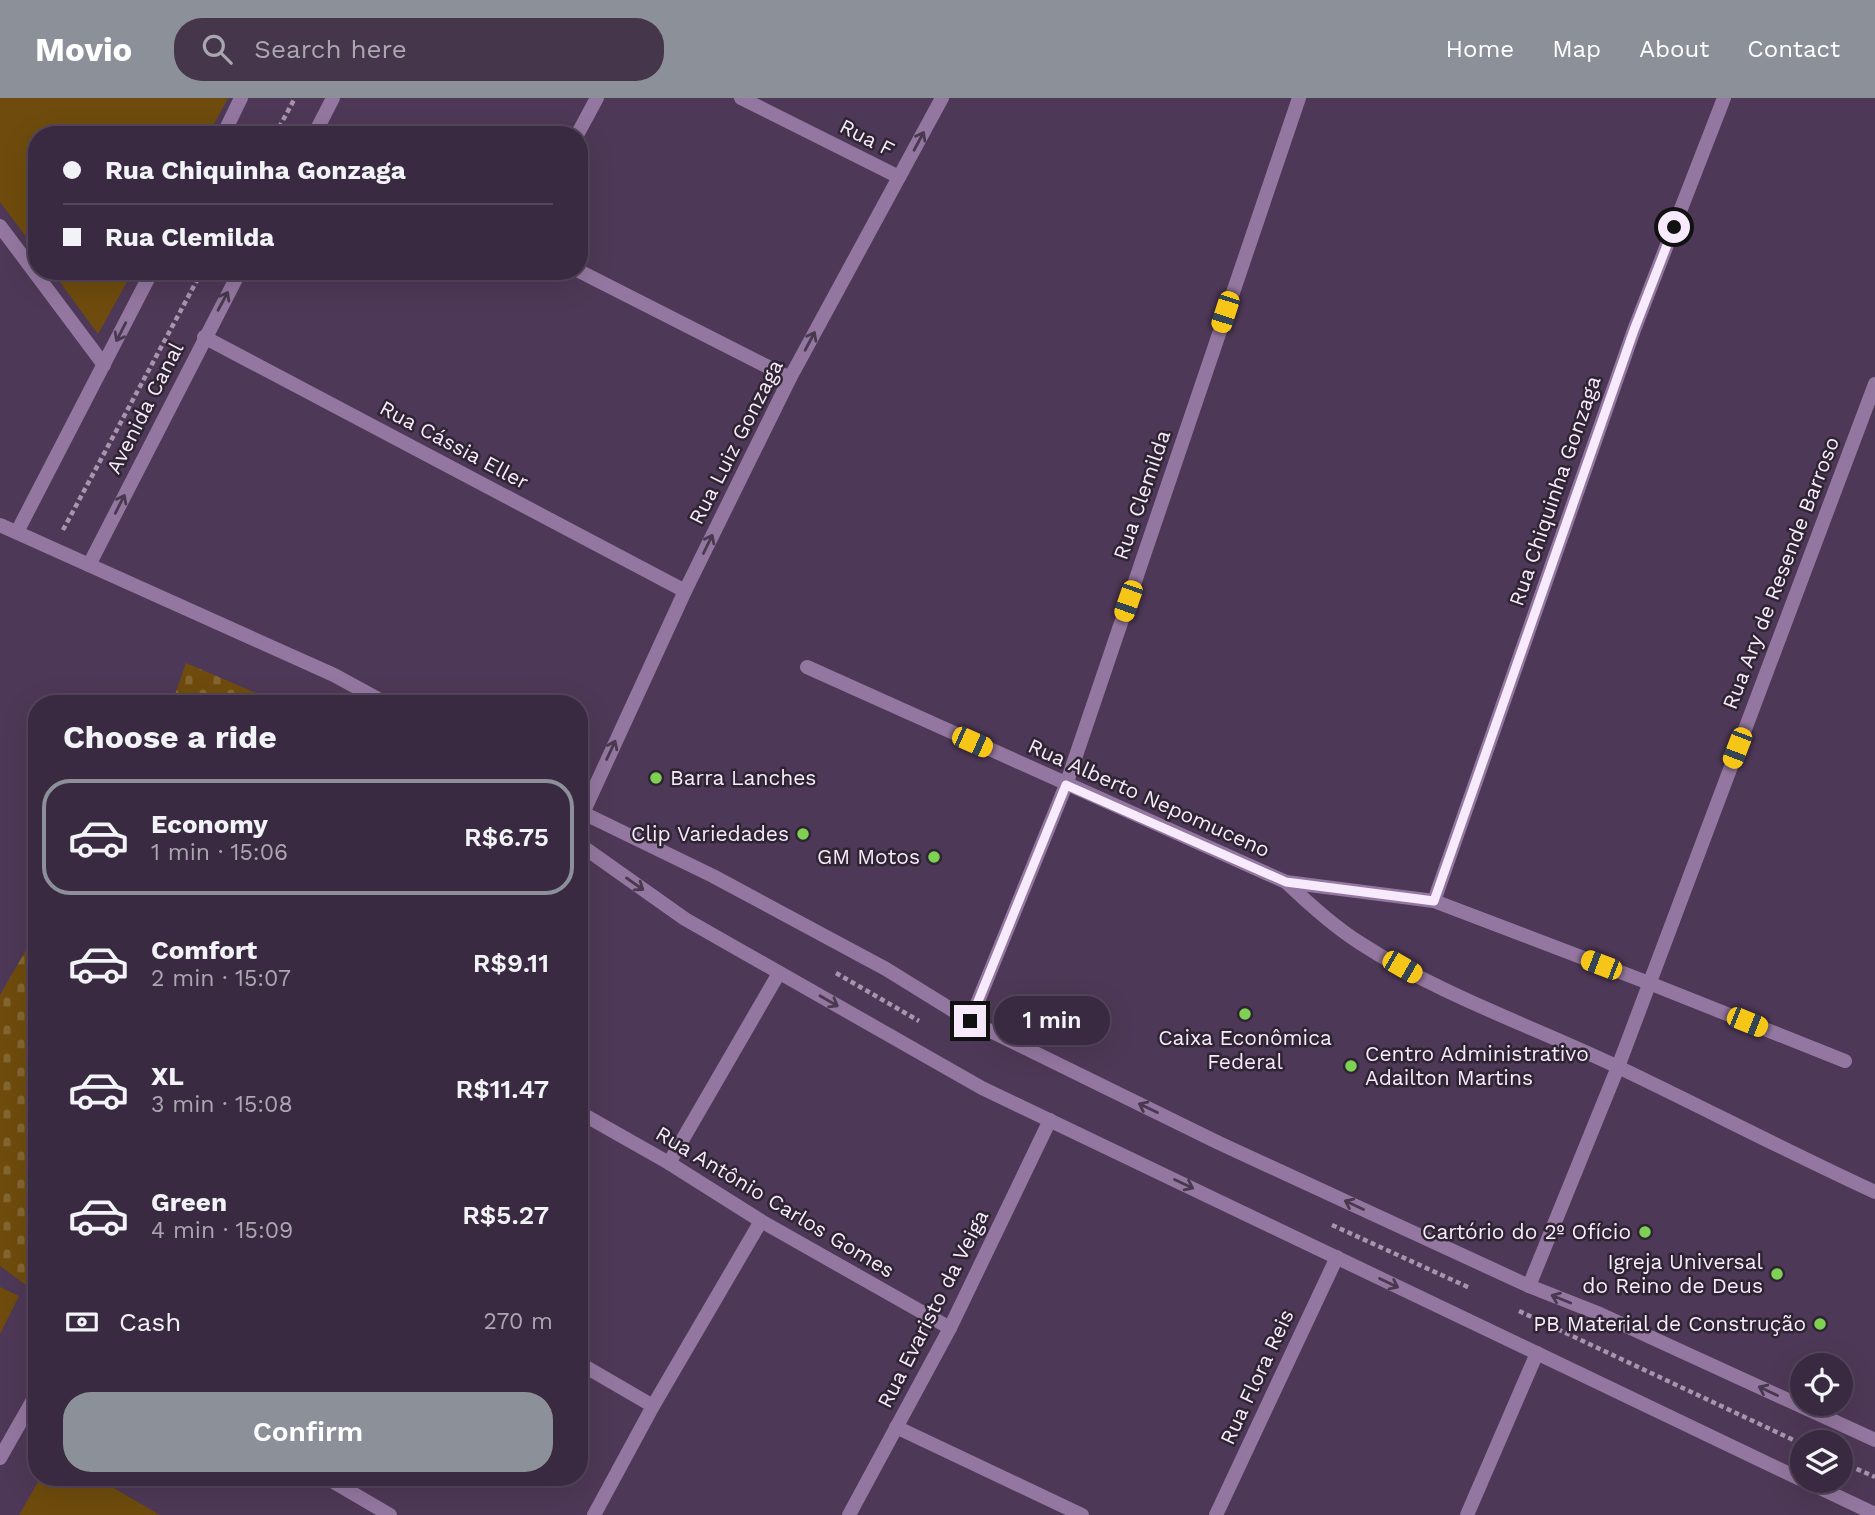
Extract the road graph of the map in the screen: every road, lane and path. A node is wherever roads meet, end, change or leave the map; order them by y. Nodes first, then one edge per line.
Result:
1 (242, 98) edge
2 (295, 98) edge
3 (333, 98) edge
4 (597, 98) edge
5 (741, 98) edge
6 (942, 98) edge
7 (1299, 98) edge
8 (1724, 98) edge
9 (228, 126) edge
10 (280, 126) edge
11 (319, 126) edge
12 (582, 126) edge
13 (899, 177) junction
14 (0, 226) edge
15 (28, 263) edge
16 (588, 276) edge
17 (40, 280) edge
18 (147, 280) edge
19 (197, 280) edge
20 (235, 280) edge
21 (204, 338) junction
22 (104, 365) junction
23 (790, 378) junction
24 (1875, 384) edge
25 (0, 525) edge
26 (17, 532) junction
27 (53, 549) junction
28 (89, 565) junction
29 (685, 591) junction
30 (807, 667) dead end
31 (371, 695) edge
32 (1066, 785) junction
33 (588, 797) edge
34 (588, 815) edge
35 (588, 850) edge
36 (1286, 882) junction
37 (1434, 901) junction
38 (779, 973) junction
39 (1649, 983) junction
40 (970, 1021) junction
41 (1845, 1061) dead end
42 (1618, 1067) junction
43 (588, 1117) edge
44 (1049, 1120) junction
45 (669, 1163) junction
46 (1875, 1192) edge
47 (761, 1221) junction
48 (1394, 1223) junction
49 (1337, 1257) junction
50 (1380, 1279) junction
51 (1529, 1286) junction
52 (950, 1328) junction
53 (1537, 1353) junction
54 (588, 1368) edge
55 (653, 1406) junction
56 (28, 1409) edge
57 (896, 1427) junction
58 (1875, 1440) edge
59 (0, 1458) edge
60 (1853, 1467) edge
61 (1790, 1474) edge
62 (1875, 1477) edge
63 (341, 1486) edge
64 (353, 1486) edge
65 (350, 1491) junction
66 (1831, 1493) edge
67 (1875, 1514) edge
68 (390, 1515) edge
69 (594, 1515) edge
70 (849, 1515) edge
71 (1082, 1515) edge
72 (1216, 1515) edge
73 (1467, 1515) edge

1 - 9 street
2 - 10 path
3 - 11 street
4 - 12 street
5 - 13 street, Rua F
13 -> 6 street, Rua Luiz Gonzaga
7 - 32 street, Rua Clemilda
8 - 37 street, Rua Chiquinha Gonzaga
23 -> 13 street, Rua Luiz Gonzaga
14 - 15 street
16 - 23 street
17 - 22 street
18 -> 22 street
19 - 27 path
21 -> 20 street, Avenida Canal
28 -> 21 street, Avenida Canal
21 - 29 street, Rua Cássia Eller
22 - 26 street
29 -> 23 street, Rua Luiz Gonzaga
24 - 39 street, Rua Ary de Resende Barroso
25 - 26 street
26 - 27 street
27 - 28 street
28 - 31 street
33 -> 29 street, Rua Luiz Gonzaga
30 - 32 street, Rua Alberto Nepomuceno
32 - 36 street, Rua Alberto Nepomuceno
32 - 40 street, Rua Clemilda
34 - 40 street
35 -> 38 street
36 - 37 street
36 - 42 street, Rua Alberto Nepomuceno
37 - 39 street
38 -> 44 street
38 - 45 street
39 - 41 street
39 - 42 street, Rua Ary de Resende Barroso
48 -> 40 street
42 - 46 street, Rua Alberto Nepomuceno
42 - 51 street, Rua Ary de Resende Barroso
43 - 45 street, Rua Antônio Carlos Gomes
44 -> 49 street
44 - 52 street, Rua Evaristo da Veiga
45 - 47 street, Rua Antônio Carlos Gomes
47 - 52 street, Rua Antônio Carlos Gomes
47 - 55 street
48 - 50 path
48 - 51 street
49 - 50 street
49 - 72 street, Rua Flora Reis
50 -> 53 street
58 -> 51 street
52 - 57 street, Rua Evaristo da Veiga
53 - 61 street
53 - 73 street
54 - 55 street
55 - 69 street
56 - 59 street
57 - 70 street, Rua Evaristo da Veiga
57 - 71 street
60 - 62 path
63 - 65 street
64 - 65 street
65 - 68 street
66 - 67 street

